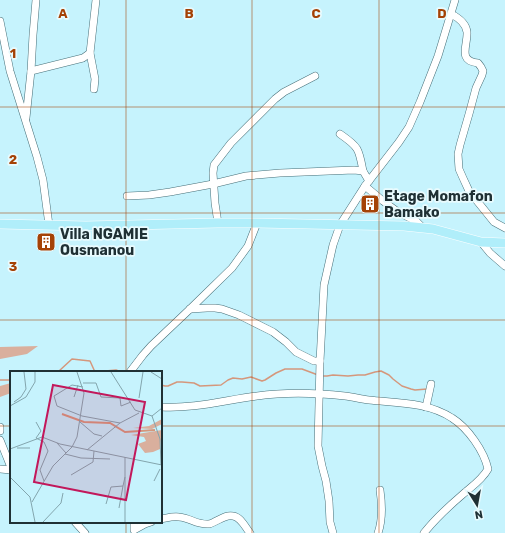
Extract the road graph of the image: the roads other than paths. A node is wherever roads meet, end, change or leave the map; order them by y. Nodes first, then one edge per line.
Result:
1 (36, 0) edge
2 (96, 0) edge
3 (455, 0) edge
4 (451, 14) junction
5 (0, 21) edge
6 (90, 53) junction
7 (31, 71) junction
8 (315, 76) dead end
9 (94, 89) dead end
10 (26, 120) junction
11 (340, 134) dead end
12 (363, 171) junction
13 (367, 183) junction
14 (213, 184) junction
15 (127, 196) dead end
16 (218, 223) junction
17 (257, 223) junction
18 (0, 224) edge
19 (49, 225) junction
20 (340, 225) junction
21 (423, 228) junction
22 (505, 228) edge
23 (481, 242) junction
24 (505, 243) edge
25 (505, 266) edge
26 (190, 309) junction
27 (320, 362) junction
28 (131, 371) edge
29 (431, 384) dead end
30 (320, 394) junction
31 (162, 407) edge
32 (426, 407) junction
33 (0, 427) edge
34 (0, 431) edge
35 (0, 440) edge
36 (10, 465) edge
37 (0, 469) edge
38 (10, 470) edge
39 (380, 490) dead end
40 (162, 519) edge
41 (77, 523) edge
42 (134, 523) edge
43 (148, 523) edge
44 (85, 533) edge
45 (250, 533) edge
46 (333, 533) edge
47 (378, 533) edge
48 (424, 533) edge

1 - 7 street
2 - 6 street
3 - 4 street
4 - 13 street
4 - 22 street
5 - 10 street
6 - 7 street
6 - 9 street
7 - 10 street
8 - 14 street
10 - 19 street
11 - 12 street
12 - 13 street
12 - 14 street
13 - 20 street
13 - 21 street
14 - 15 street
14 - 16 street
16 - 17 main road
16 - 19 main road
17 - 20 main road
17 - 26 street
18 - 19 main road
20 - 21 main road
20 - 27 street
21 - 23 main road
23 - 24 main road
23 - 25 street
26 - 27 street
26 - 28 street
27 - 30 street
29 - 32 street
30 - 31 street
30 - 32 street
30 - 46 street
32 - 48 street
33 - 34 street
35 - 36 street
37 - 38 street
39 - 47 street
40 - 45 street
41 - 44 street
42 - 43 street

